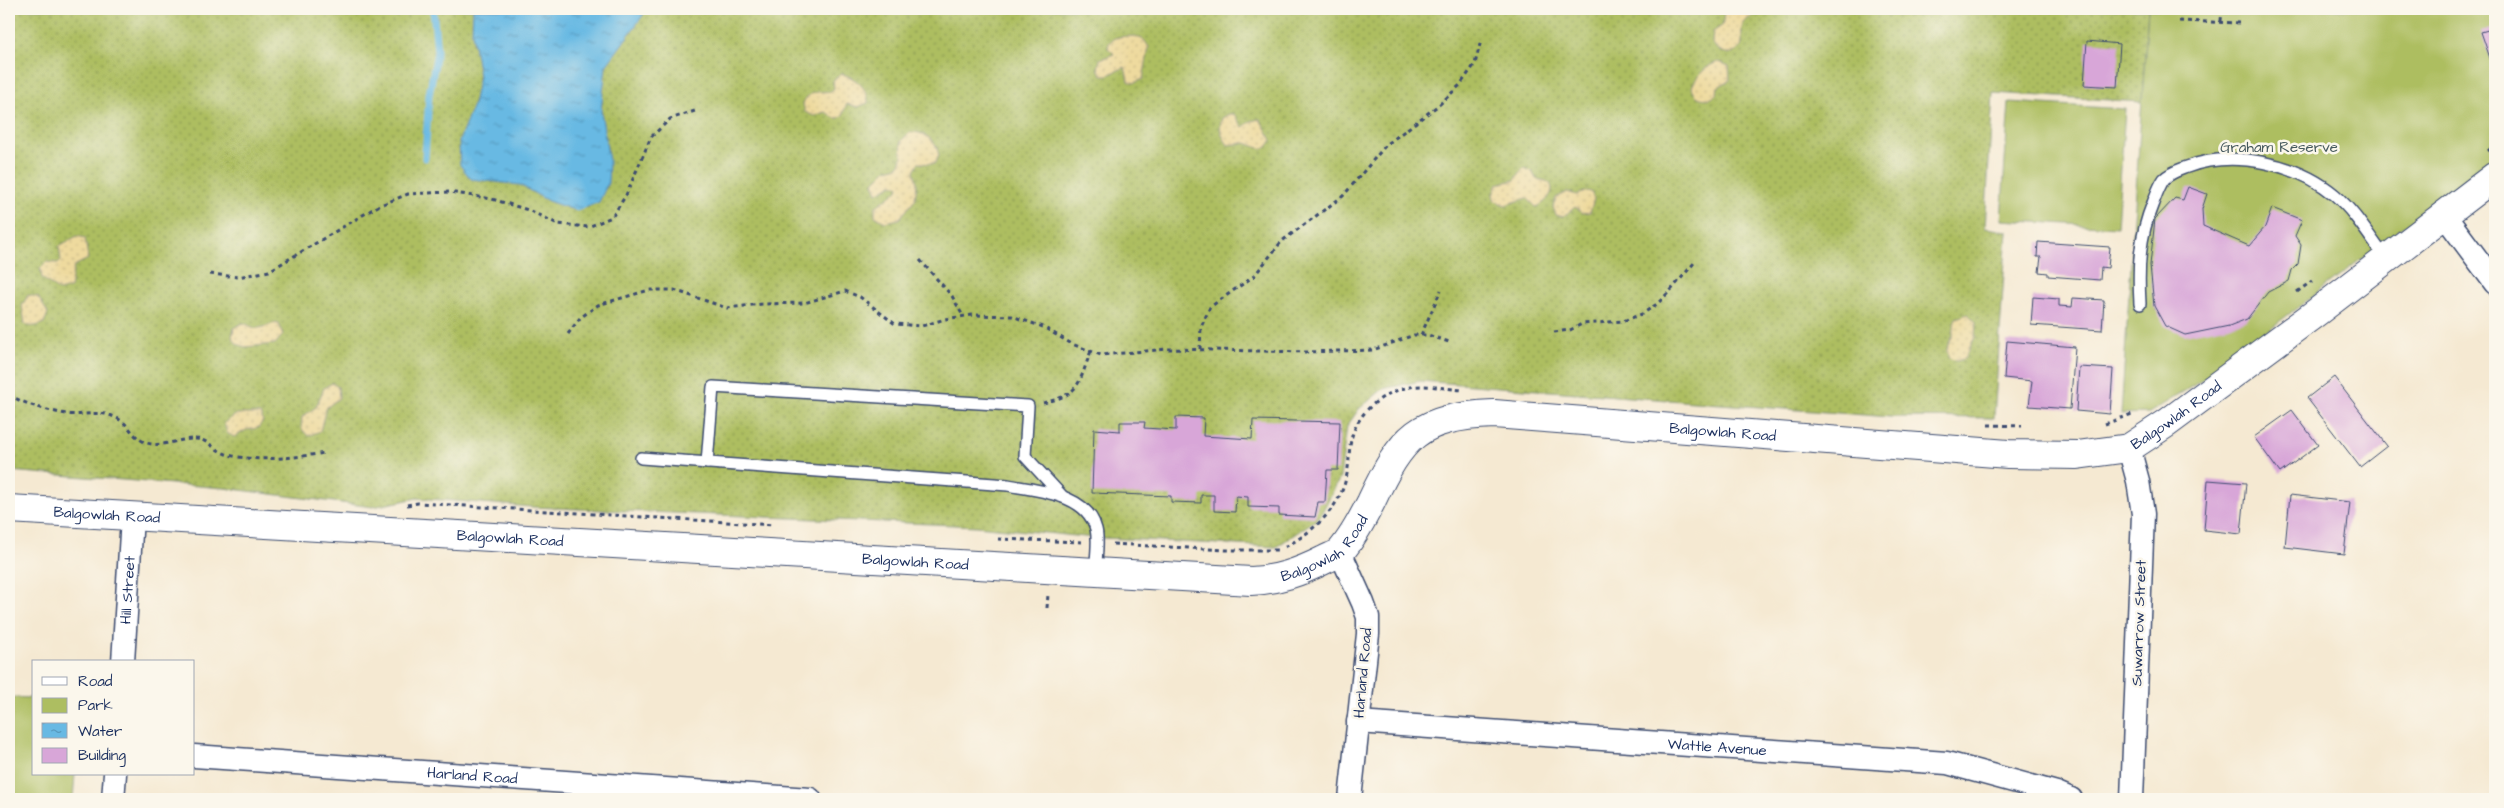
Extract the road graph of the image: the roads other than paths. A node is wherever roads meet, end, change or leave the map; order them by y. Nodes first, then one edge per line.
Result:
1 (2487, 166) edge
2 (2445, 216) junction
3 (2387, 260) junction
4 (2495, 283) edge
5 (2140, 304) dead end
6 (2129, 448) junction
7 (641, 458) dead end
8 (707, 463) junction
9 (1063, 497) junction
10 (9, 509) edge
11 (132, 517) junction
12 (1340, 552) junction
13 (1095, 572) junction
14 (122, 660) edge
15 (1358, 722) junction
16 (195, 756) edge
17 (115, 776) edge
18 (113, 799) edge
19 (810, 799) edge
20 (1350, 799) edge
21 (2071, 799) edge
22 (2132, 799) edge

1 - 2 street, Balgowlah Road
2 - 3 street, Balgowlah Road
2 - 4 street
3 - 5 lane
3 - 6 street, Balgowlah Road
6 - 12 street, Balgowlah Road
6 - 22 street, Suwarrow Street
7 - 8 lane
8 - 9 lane
8 - 9 lane
9 - 13 lane
10 - 11 street, Balgowlah Road
11 - 13 street, Balgowlah Road
11 - 14 street, Hill Street
12 - 13 street, Balgowlah Road
12 - 15 street, Harland Road
15 - 20 street, Harland Road
15 - 21 street, Wattle Avenue
16 - 19 street, Harland Road
17 - 18 street

